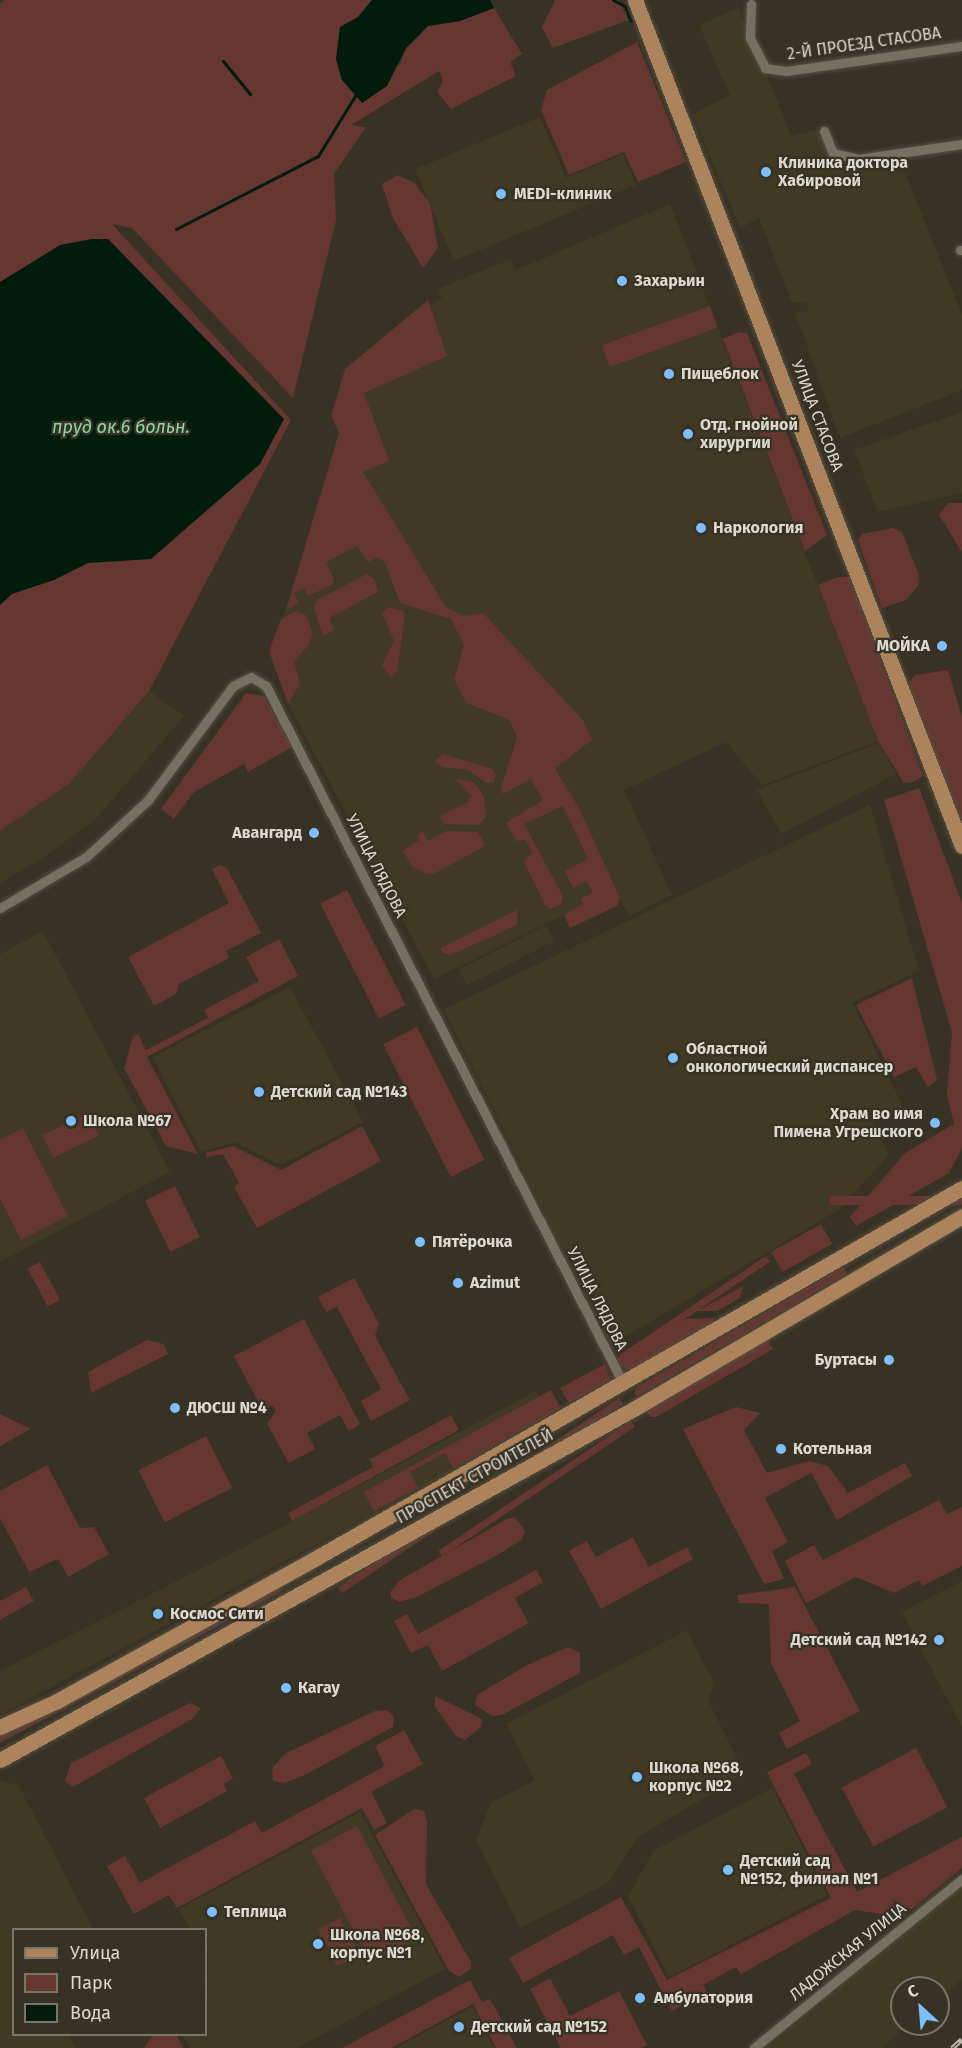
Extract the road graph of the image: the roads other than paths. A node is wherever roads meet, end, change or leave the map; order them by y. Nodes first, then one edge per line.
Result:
1 (634, 0) edge
2 (751, 4) dead end
3 (962, 46) edge
4 (824, 131) dead end
5 (962, 144) edge
6 (962, 846) edge
7 (0, 908) edge
8 (962, 1188) edge
9 (962, 1216) edge
10 (624, 1385) junction
11 (0, 1727) edge
12 (0, 1760) edge
13 (962, 1879) edge
14 (754, 2048) edge

1 - 6 main road, УЛИЦА СТАСОВА
2 - 3 street, 2-Й ПРОЕЗД СТАСОВА
4 - 5 street
7 - 10 street, УЛИЦА ЛЯДОВА
8 - 10 main road, ПРОСПЕКТ СТРОИТЕЛЕЙ
9 - 12 main road, ПРОСПЕКТ СТРОИТЕЛЕЙ
10 - 11 main road, ПРОСПЕКТ СТРОИТЕЛЕЙ
13 - 14 street, ЛАДОЖСКАЯ УЛИЦА

